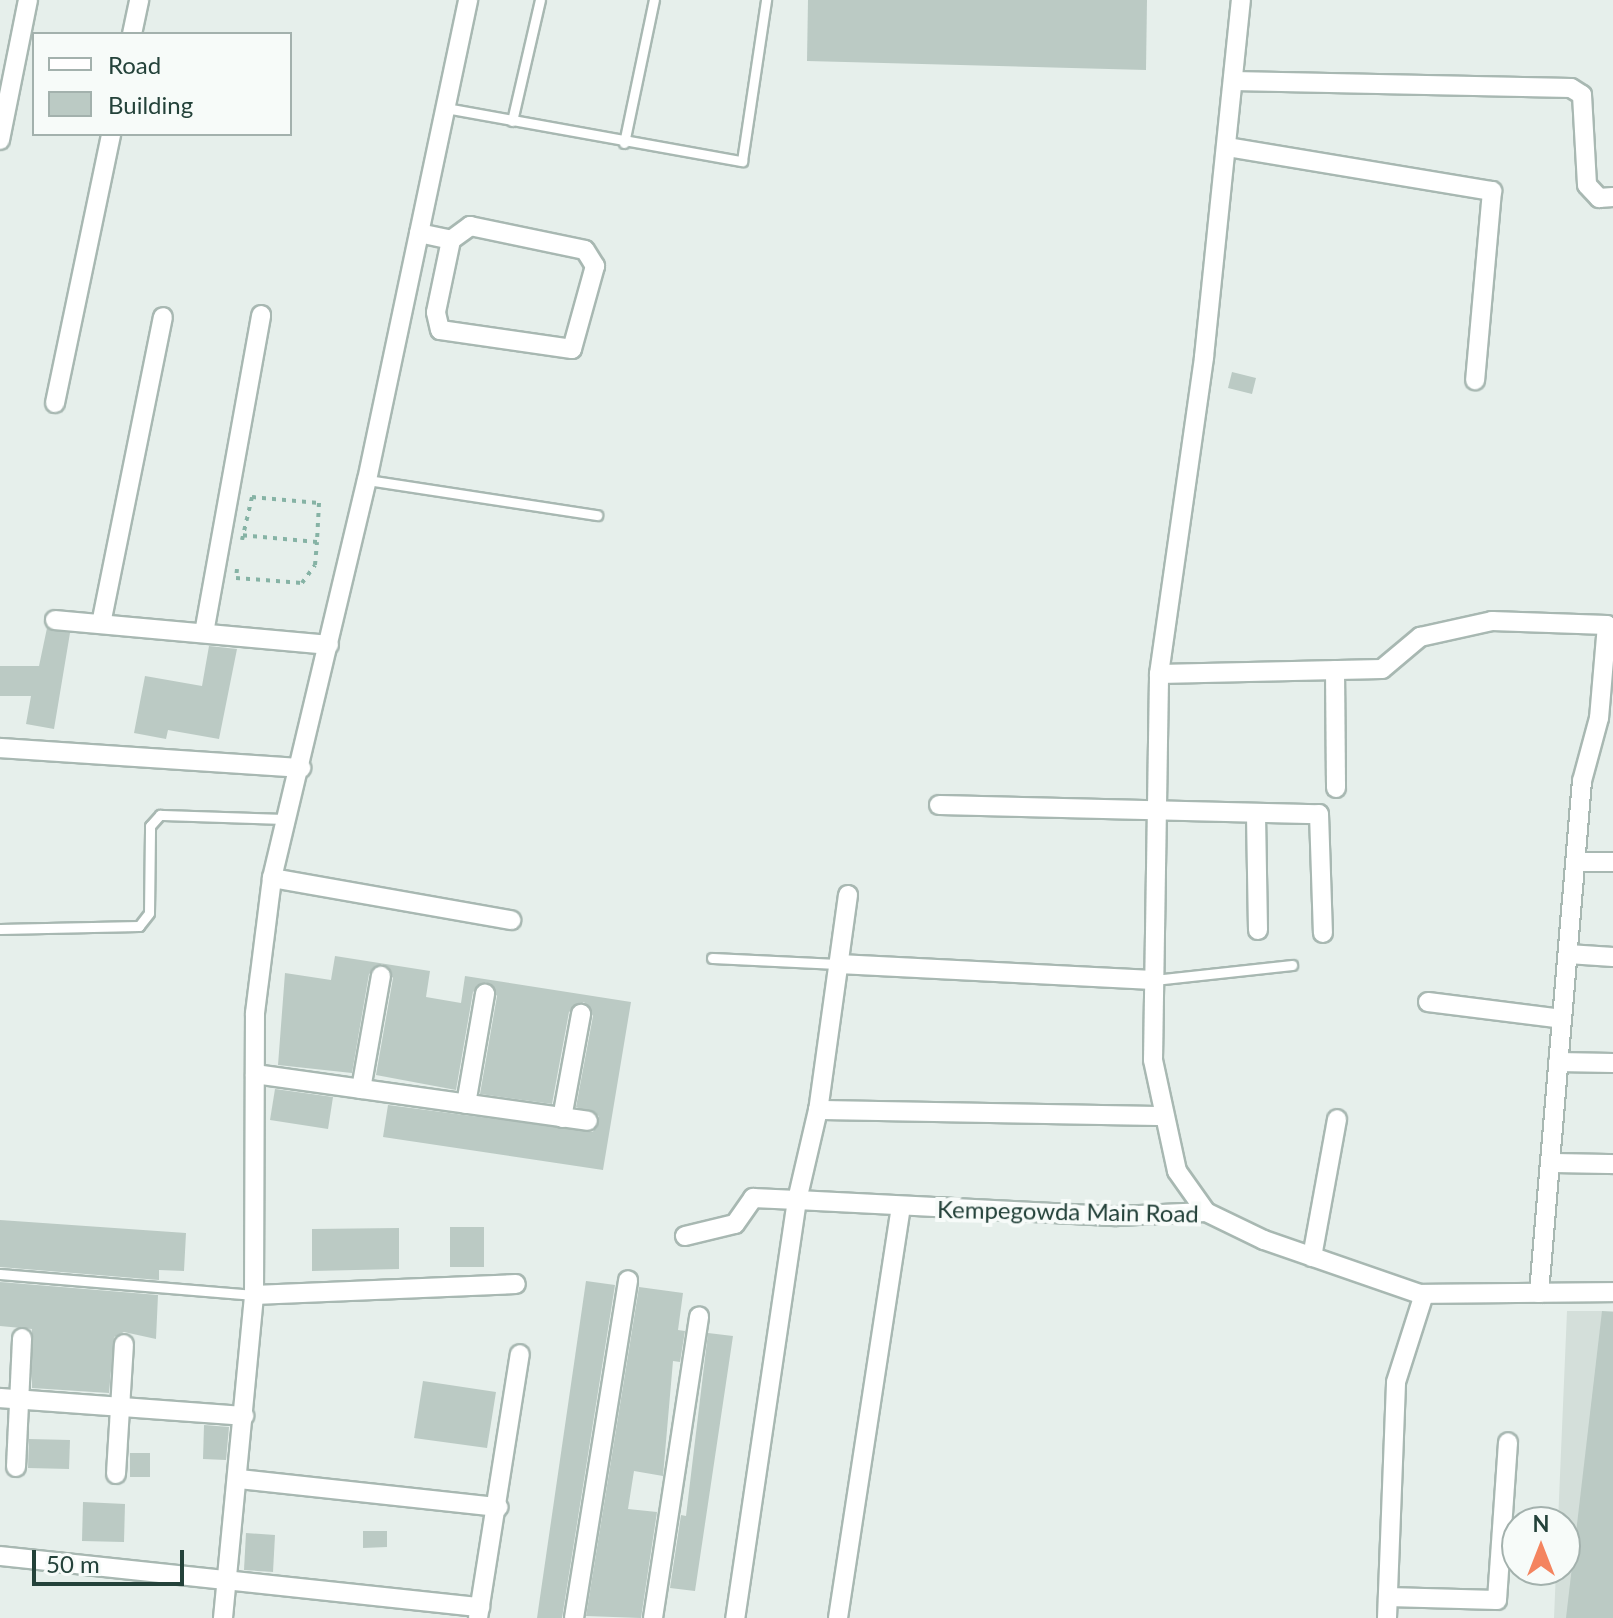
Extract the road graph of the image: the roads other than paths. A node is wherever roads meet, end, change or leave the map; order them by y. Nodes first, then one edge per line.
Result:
1 (28, 0) edge
2 (139, 0) edge
3 (468, 0) edge
4 (540, 0) edge
5 (654, 0) edge
6 (766, 0) edge
7 (1241, 0) edge
8 (132, 32) edge
9 (1233, 81) junction
10 (446, 108) junction
11 (512, 121) junction
12 (111, 136) edge
13 (0, 140) edge
14 (624, 143) junction
15 (1228, 147) junction
16 (1613, 197) edge
17 (419, 233) junction
18 (451, 240) junction
19 (261, 315) dead end
20 (163, 317) dead end
21 (1475, 380) dead end
22 (55, 403) dead end
23 (367, 480) junction
24 (597, 515) dead end
25 (55, 620) dead end
26 (101, 624) junction
27 (1610, 625) edge
28 (204, 633) junction
29 (329, 645) junction
30 (1335, 670) junction
31 (1159, 674) junction
32 (0, 748) edge
33 (301, 768) junction
34 (1336, 788) dead end
35 (939, 805) dead end
36 (1156, 815) junction
37 (1256, 815) junction
38 (287, 819) junction
39 (1575, 862) junction
40 (1613, 862) edge
41 (272, 878) junction
42 (848, 895) dead end
43 (511, 920) dead end
44 (0, 929) edge
45 (1258, 930) dead end
46 (1323, 933) dead end
47 (1568, 954) junction
48 (1613, 957) edge
49 (712, 958) dead end
50 (838, 964) junction
51 (1292, 965) dead end
52 (381, 976) dead end
53 (1154, 980) junction
54 (485, 994) dead end
55 (1428, 1002) dead end
56 (581, 1014) dead end
57 (1562, 1019) junction
58 (1558, 1062) junction
59 (1613, 1063) edge
60 (255, 1074) junction
61 (361, 1089) junction
62 (466, 1104) junction
63 (818, 1110) junction
64 (1162, 1116) junction
65 (562, 1118) junction
66 (1337, 1119) dead end
67 (588, 1121) dead end
68 (1550, 1163) junction
69 (1613, 1164) edge
70 (797, 1200) junction
71 (901, 1207) junction
72 (1206, 1212) junction
73 (685, 1236) dead end
74 (1312, 1257) junction
75 (0, 1274) edge
76 (628, 1280) dead end
77 (516, 1284) dead end
78 (1613, 1292) edge
79 (1539, 1293) junction
80 (1424, 1294) junction
81 (254, 1295) junction
82 (699, 1316) dead end
83 (22, 1338) dead end
84 (124, 1344) dead end
85 (520, 1354) dead end
86 (9, 1398) edge
87 (120, 1407) junction
88 (244, 1416) junction
89 (1508, 1442) dead end
90 (16, 1467) dead end
91 (116, 1474) dead end
92 (239, 1479) junction
93 (498, 1507) junction
94 (0, 1556) edge
95 (228, 1576) junction
96 (1388, 1597) junction
97 (479, 1613) edge
98 (223, 1618) edge
99 (574, 1618) edge
100 (653, 1618) edge
101 (735, 1618) edge
102 (838, 1618) edge
103 (1387, 1618) edge

1 - 13 street
2 - 8 street
3 - 10 street
4 - 11 lane
5 - 14 lane
6 - 14 lane
7 - 9 street
9 - 15 street
9 - 16 street
10 - 11 lane
10 - 17 street
11 - 14 lane
12 - 22 street
15 - 21 street
15 - 31 street
17 - 18 street
17 - 23 street
18 - 18 street
19 - 28 street
20 - 26 street
23 - 24 lane
23 - 29 street
25 - 26 street
26 - 28 street
27 - 30 street
27 - 39 street
28 - 29 street
29 - 33 street
30 - 31 street
30 - 34 street
31 - 36 street
32 - 33 street
33 - 38 street
35 - 36 street
36 - 37 street
36 - 53 street
37 - 45 street
37 - 46 street
38 - 41 street
38 - 44 lane
39 - 40 street
39 - 47 street
41 - 43 street
41 - 60 street
42 - 50 street
47 - 48 street
47 - 57 street
49 - 50 lane
50 - 53 street
50 - 63 street
51 - 53 lane
52 - 61 street
53 - 64 street
54 - 62 street
55 - 57 street
56 - 65 street
57 - 58 street
58 - 59 street
58 - 68 street
60 - 61 street
60 - 81 street
61 - 62 street
62 - 65 street
63 - 64 street
63 - 70 street
64 - 72 street
65 - 67 street
66 - 74 street
68 - 69 street
68 - 79 street
70 - 71 street, Kempegowda Main Road
70 - 73 street, Kempegowda Main Road
70 - 101 street
71 - 72 street, Kempegowda Main Road
71 - 102 street
72 - 74 street, Kempegowda Main Road
74 - 80 street, Kempegowda Main Road
75 - 81 lane
76 - 99 street
77 - 81 street
78 - 79 street, Kempegowda Main Road
79 - 80 street, Kempegowda Main Road
80 - 96 street
81 - 88 street
82 - 100 street
83 - 86 street
84 - 87 street
85 - 93 street
86 - 87 street
86 - 90 street
87 - 88 street
87 - 91 street
88 - 92 street
89 - 96 street
92 - 93 street
92 - 95 street
93 - 97 street
94 - 95 street
95 - 97 street
95 - 98 street
96 - 103 street

